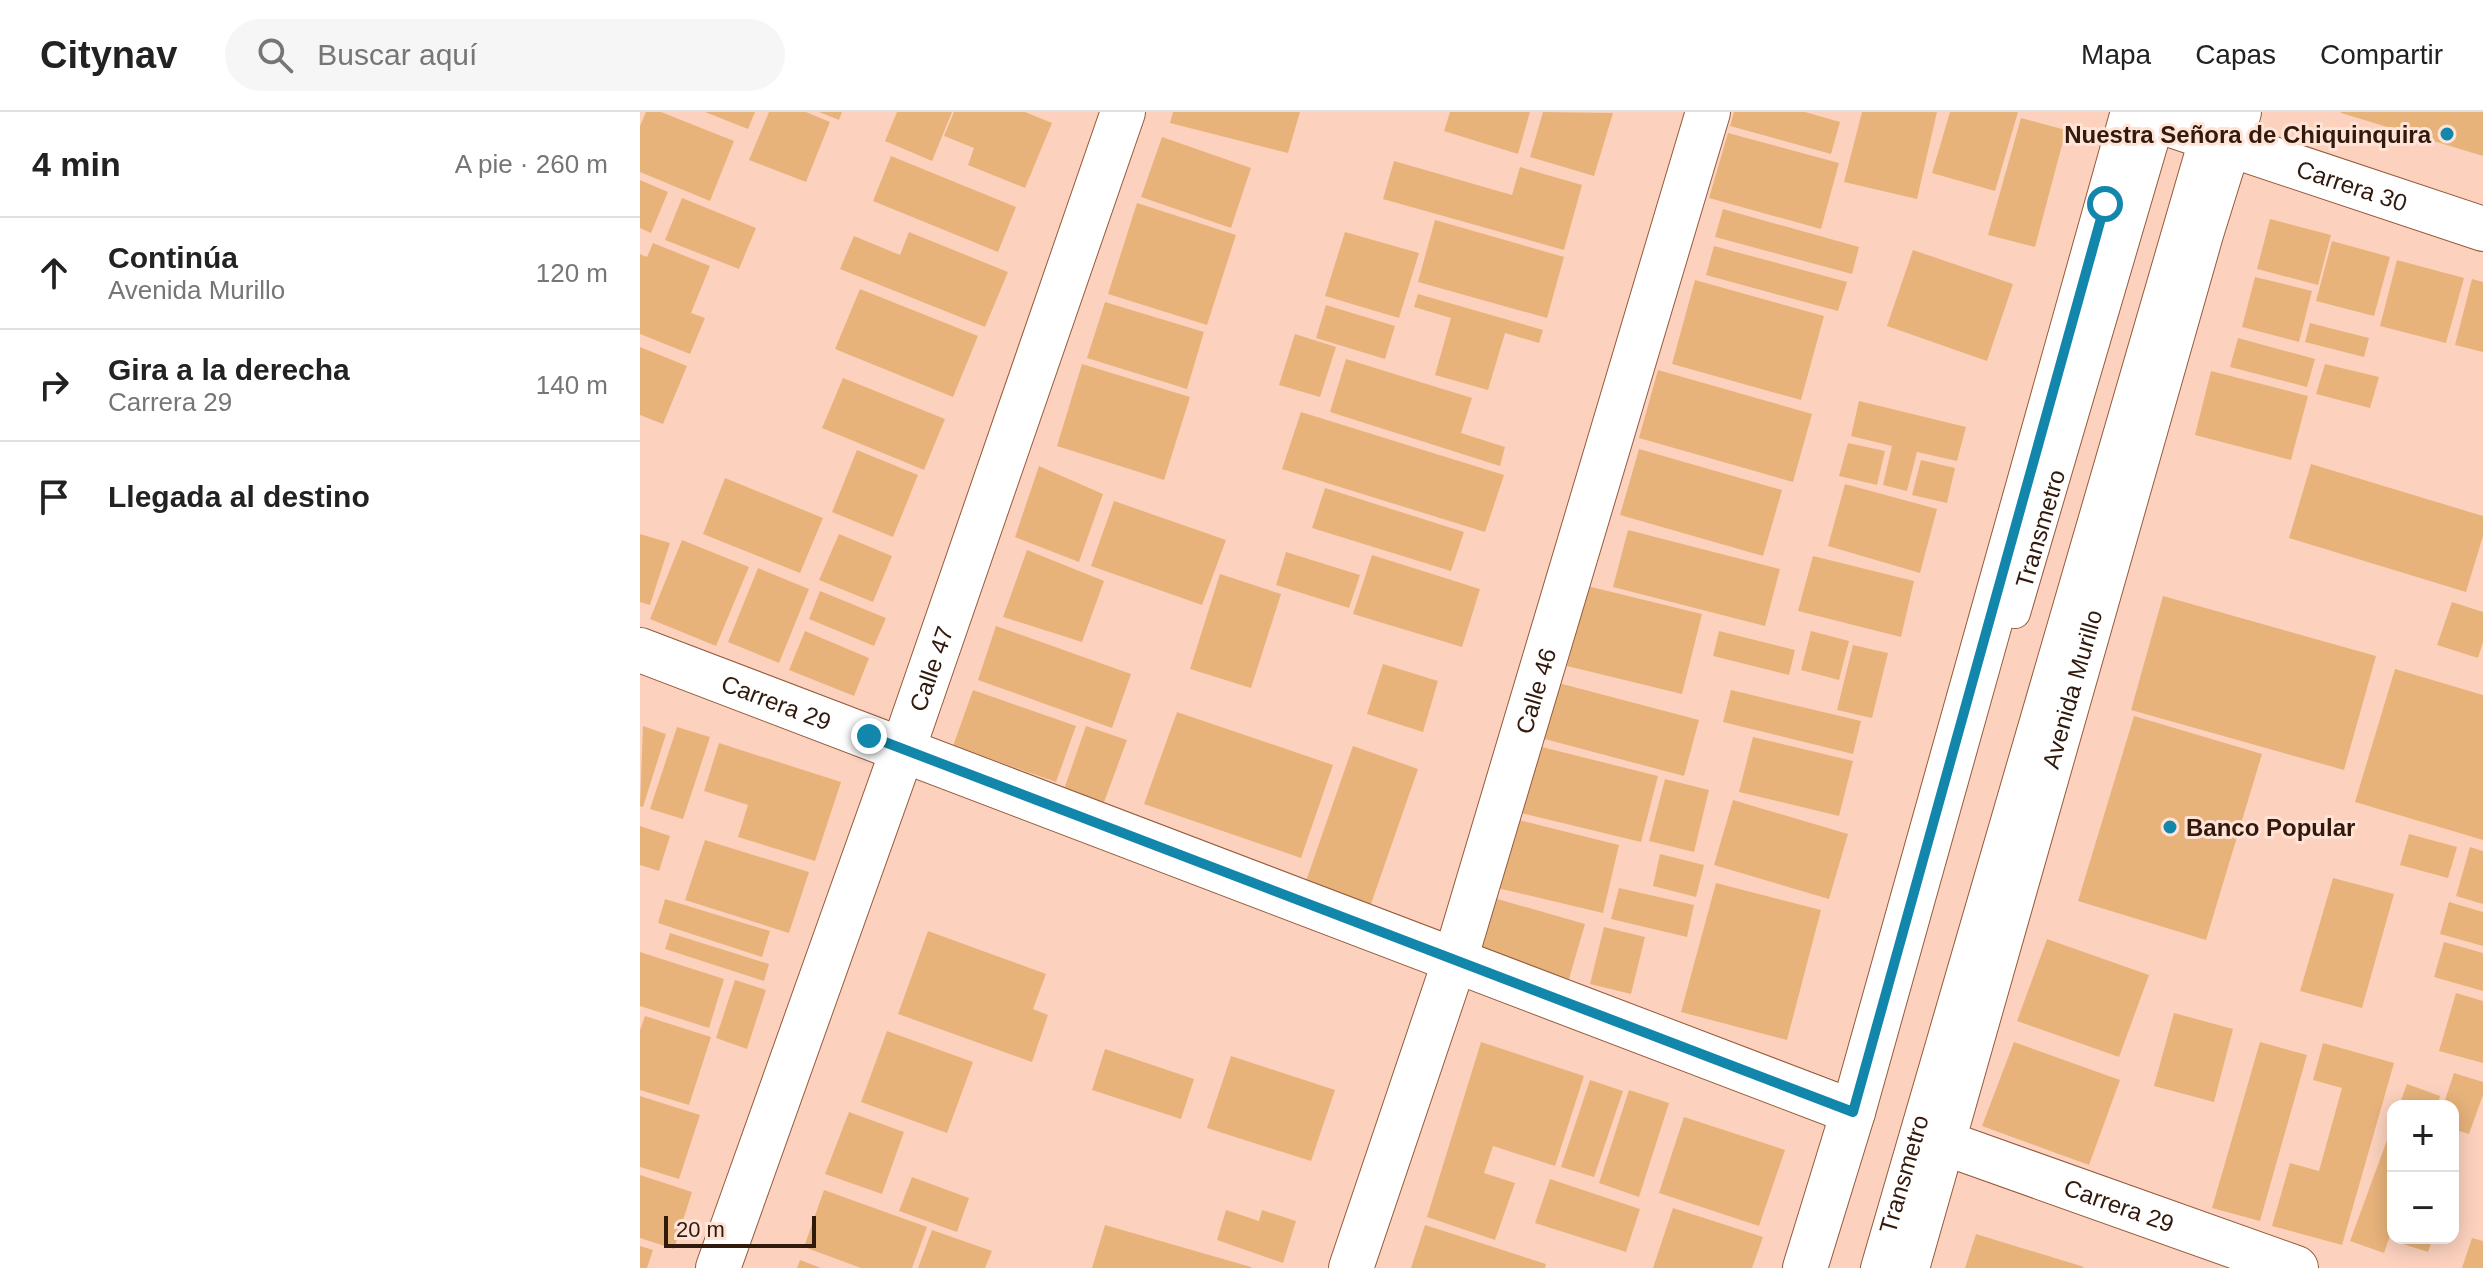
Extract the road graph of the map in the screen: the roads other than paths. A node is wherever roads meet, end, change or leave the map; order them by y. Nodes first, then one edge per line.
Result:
1 (1123, 112) edge
2 (1708, 112) edge
3 (2144, 114) edge
4 (2222, 126) edge
5 (2483, 229) edge
6 (640, 650) edge
7 (903, 749) junction
8 (1455, 960) junction
9 (1853, 1112) junction
10 (1942, 1142) junction
11 (718, 1268) edge
12 (1351, 1268) edge
13 (1805, 1268) edge
14 (1823, 1268) edge
15 (1876, 1268) edge
16 (1907, 1268) edge
17 (2296, 1268) edge

1 - 7 street, Calle 47
2 - 8 street, Calle 46
3 - 4 street, Carrera 30
3 - 9 street
3 - 14 lane, Transmetro
4 - 5 street, Carrera 30
4 - 10 street, Avenida Murillo
4 - 15 lane, Transmetro
6 - 7 street, Carrera 29
7 - 8 street, Carrera 29
7 - 11 street, Calle 47
8 - 9 street, Carrera 29
8 - 12 street, Calle 46
9 - 13 street
10 - 16 street, Avenida Murillo
10 - 17 street, Carrera 29

